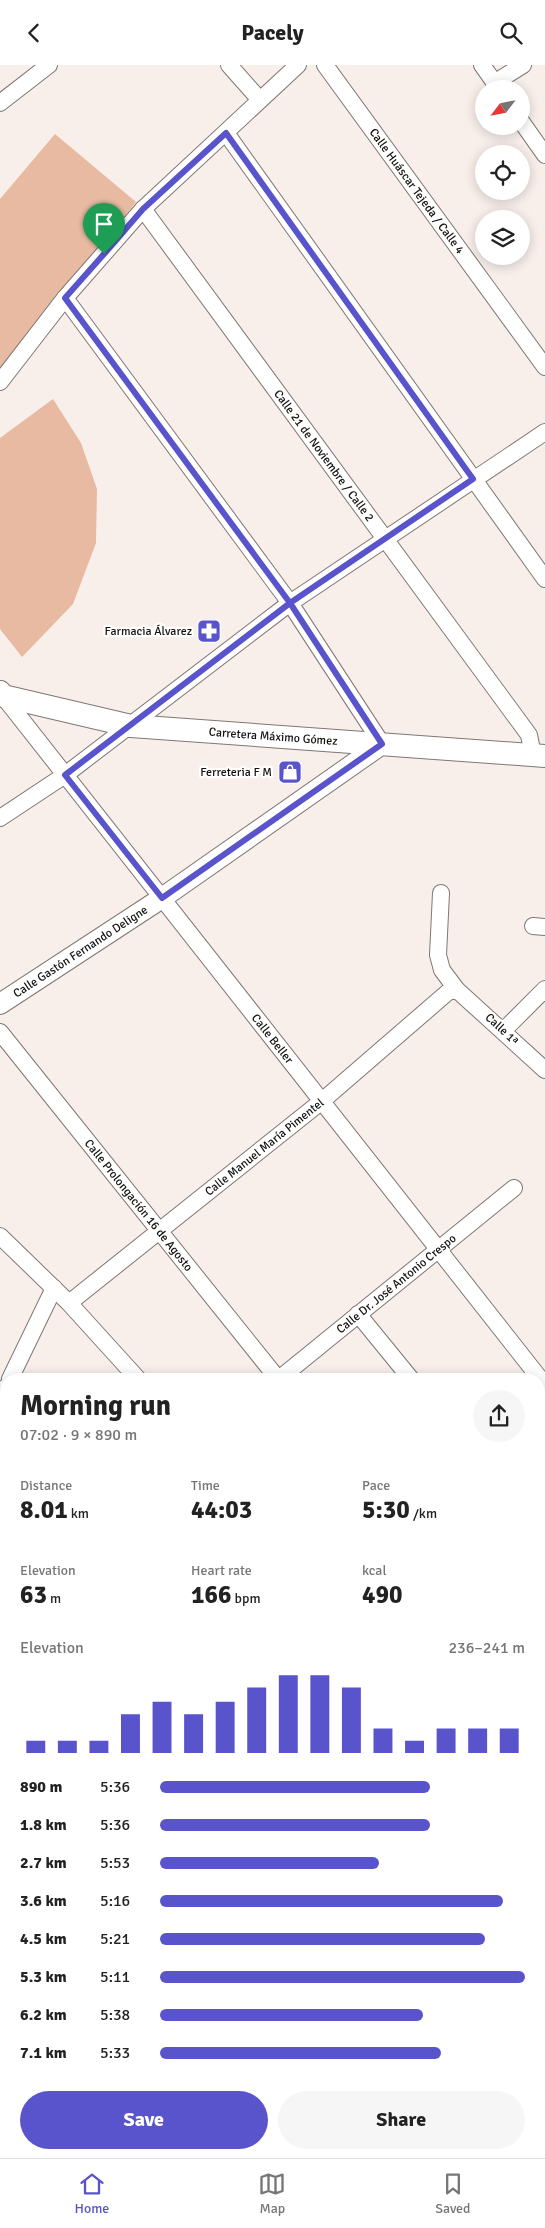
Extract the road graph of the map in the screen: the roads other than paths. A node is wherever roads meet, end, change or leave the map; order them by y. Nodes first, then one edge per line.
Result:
1 (49, 65) edge
2 (229, 65) edge
3 (298, 65) edge
4 (325, 65) edge
5 (482, 65) edge
6 (524, 65) edge
7 (493, 80) edge
8 (505, 80) edge
9 (260, 100) junction
10 (0, 103) edge
11 (226, 133) junction
12 (530, 134) edge
13 (545, 155) edge
14 (143, 209) junction
15 (65, 298) junction
16 (545, 367) edge
17 (0, 382) edge
18 (545, 432) edge
19 (473, 479) junction
20 (385, 537) junction
21 (545, 579) edge
22 (290, 603) junction
23 (2, 694) edge
24 (131, 726) junction
25 (382, 744) junction
26 (539, 756) edge
27 (65, 775) junction
28 (0, 818) edge
29 (441, 893) dead end
30 (162, 898) junction
31 (545, 989) edge
32 (457, 990) junction
33 (0, 1004) edge
34 (503, 1031) junction
35 (0, 1032) edge
36 (545, 1070) edge
37 (322, 1101) junction
38 (514, 1188) dead end
39 (159, 1231) junction
40 (0, 1236) edge
41 (438, 1249) junction
42 (54, 1288) junction
43 (69, 1303) junction
44 (358, 1315) junction
45 (13, 1373) edge
46 (133, 1373) edge
47 (273, 1373) edge
48 (286, 1373) edge
49 (406, 1373) edge
50 (536, 1373) edge

1 - 10 street
2 - 9 street
3 - 9 street
4 - 16 street, Calle Huáscar Tejeda / Calle 4
5 - 7 street
6 - 8 street
9 - 11 street
11 - 14 street
11 - 19 street
12 - 13 street
14 - 15 street
14 - 20 street, Calle 21 de Noviembre / Calle 2
15 - 17 street
15 - 22 street
18 - 19 street
19 - 20 street
19 - 21 street
20 - 22 street
20 - 26 street, Calle 21 de Noviembre / Calle 2
22 - 24 street
22 - 25 street
23 - 24 main road, Carretera Máximo Gómez
23 - 27 street, Calle Beller
24 - 25 main road, Carretera Máximo Gómez
24 - 27 street
25 - 26 main road, Carretera Máximo Gómez
25 - 30 street, Calle Gastón Fernando Deligne
27 - 28 street
27 - 30 street, Calle Beller
29 - 32 street, Calle 1ª
30 - 33 street, Calle Gastón Fernando Deligne
30 - 37 street, Calle Beller
31 - 34 street
32 - 34 street, Calle 1ª
32 - 37 street, Calle Manuel María Pimentel
34 - 36 street, Calle 1ª
35 - 39 street, Calle Prolongación 16 de Agosto
37 - 39 street, Calle Manuel María Pimentel
37 - 41 street, Calle Beller
38 - 41 street, Calle Dr. José Antonio Crespo
39 - 43 street, Calle Manuel María Pimentel
39 - 47 street, Calle Prolongación 16 de Agosto
40 - 42 street
41 - 44 street, Calle Dr. José Antonio Crespo
41 - 50 street, Calle Beller
42 - 43 street
42 - 45 street
43 - 46 street
44 - 48 street, Calle Dr. José Antonio Crespo
44 - 49 street

